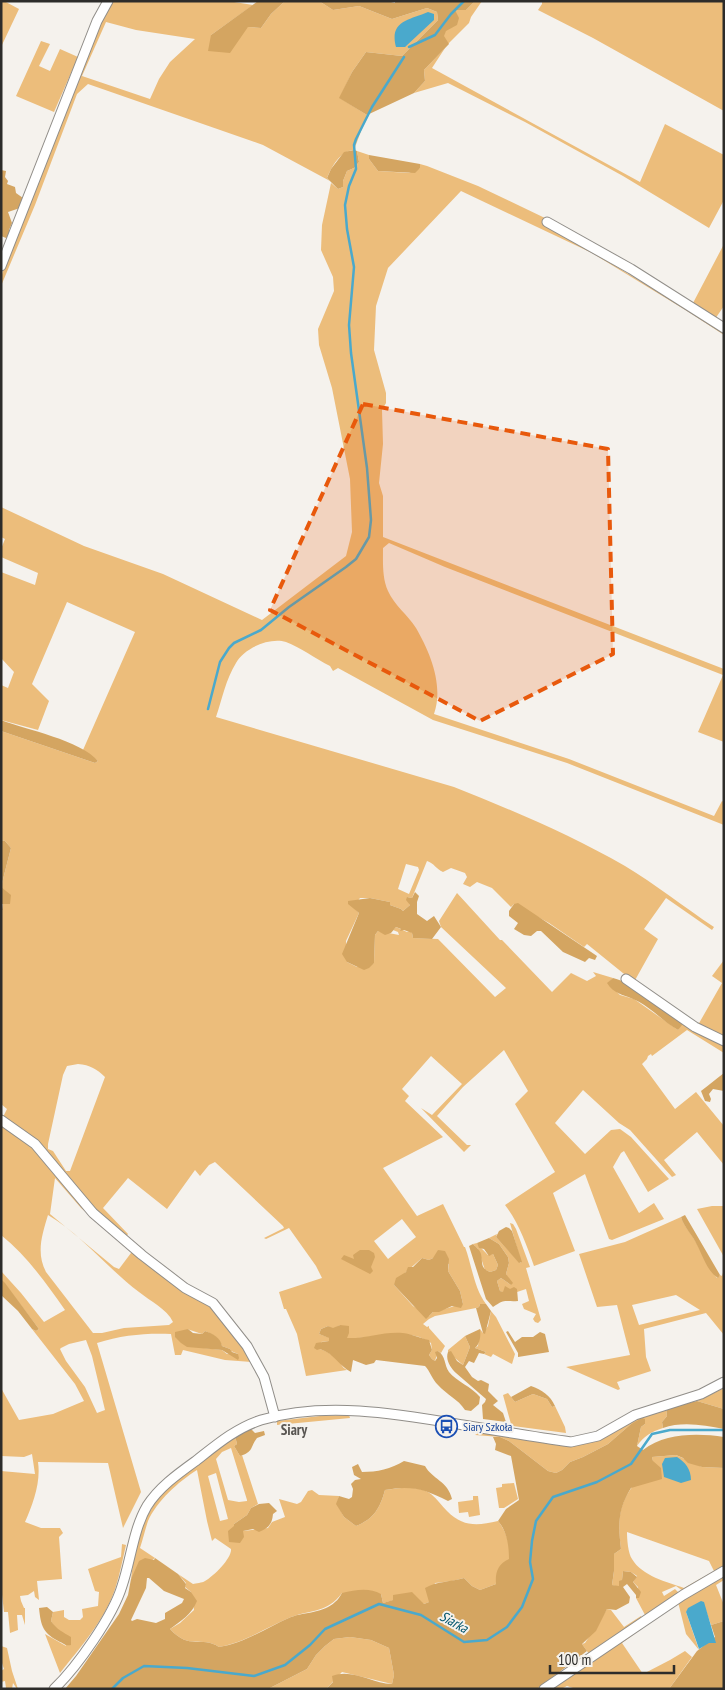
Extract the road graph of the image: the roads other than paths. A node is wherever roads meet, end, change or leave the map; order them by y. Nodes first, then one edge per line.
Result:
1 (108, 1) edge
2 (547, 222) dead end
3 (1, 266) edge
4 (724, 328) edge
5 (626, 979) dead end
6 (724, 1041) edge
7 (1, 1120) edge
8 (724, 1382) edge
9 (275, 1417) junction
10 (724, 1571) edge
11 (54, 1689) edge
12 (544, 1689) edge

1 - 3 street
2 - 4 street
5 - 6 street
7 - 9 street
8 - 9 street
9 - 11 street
10 - 12 street

